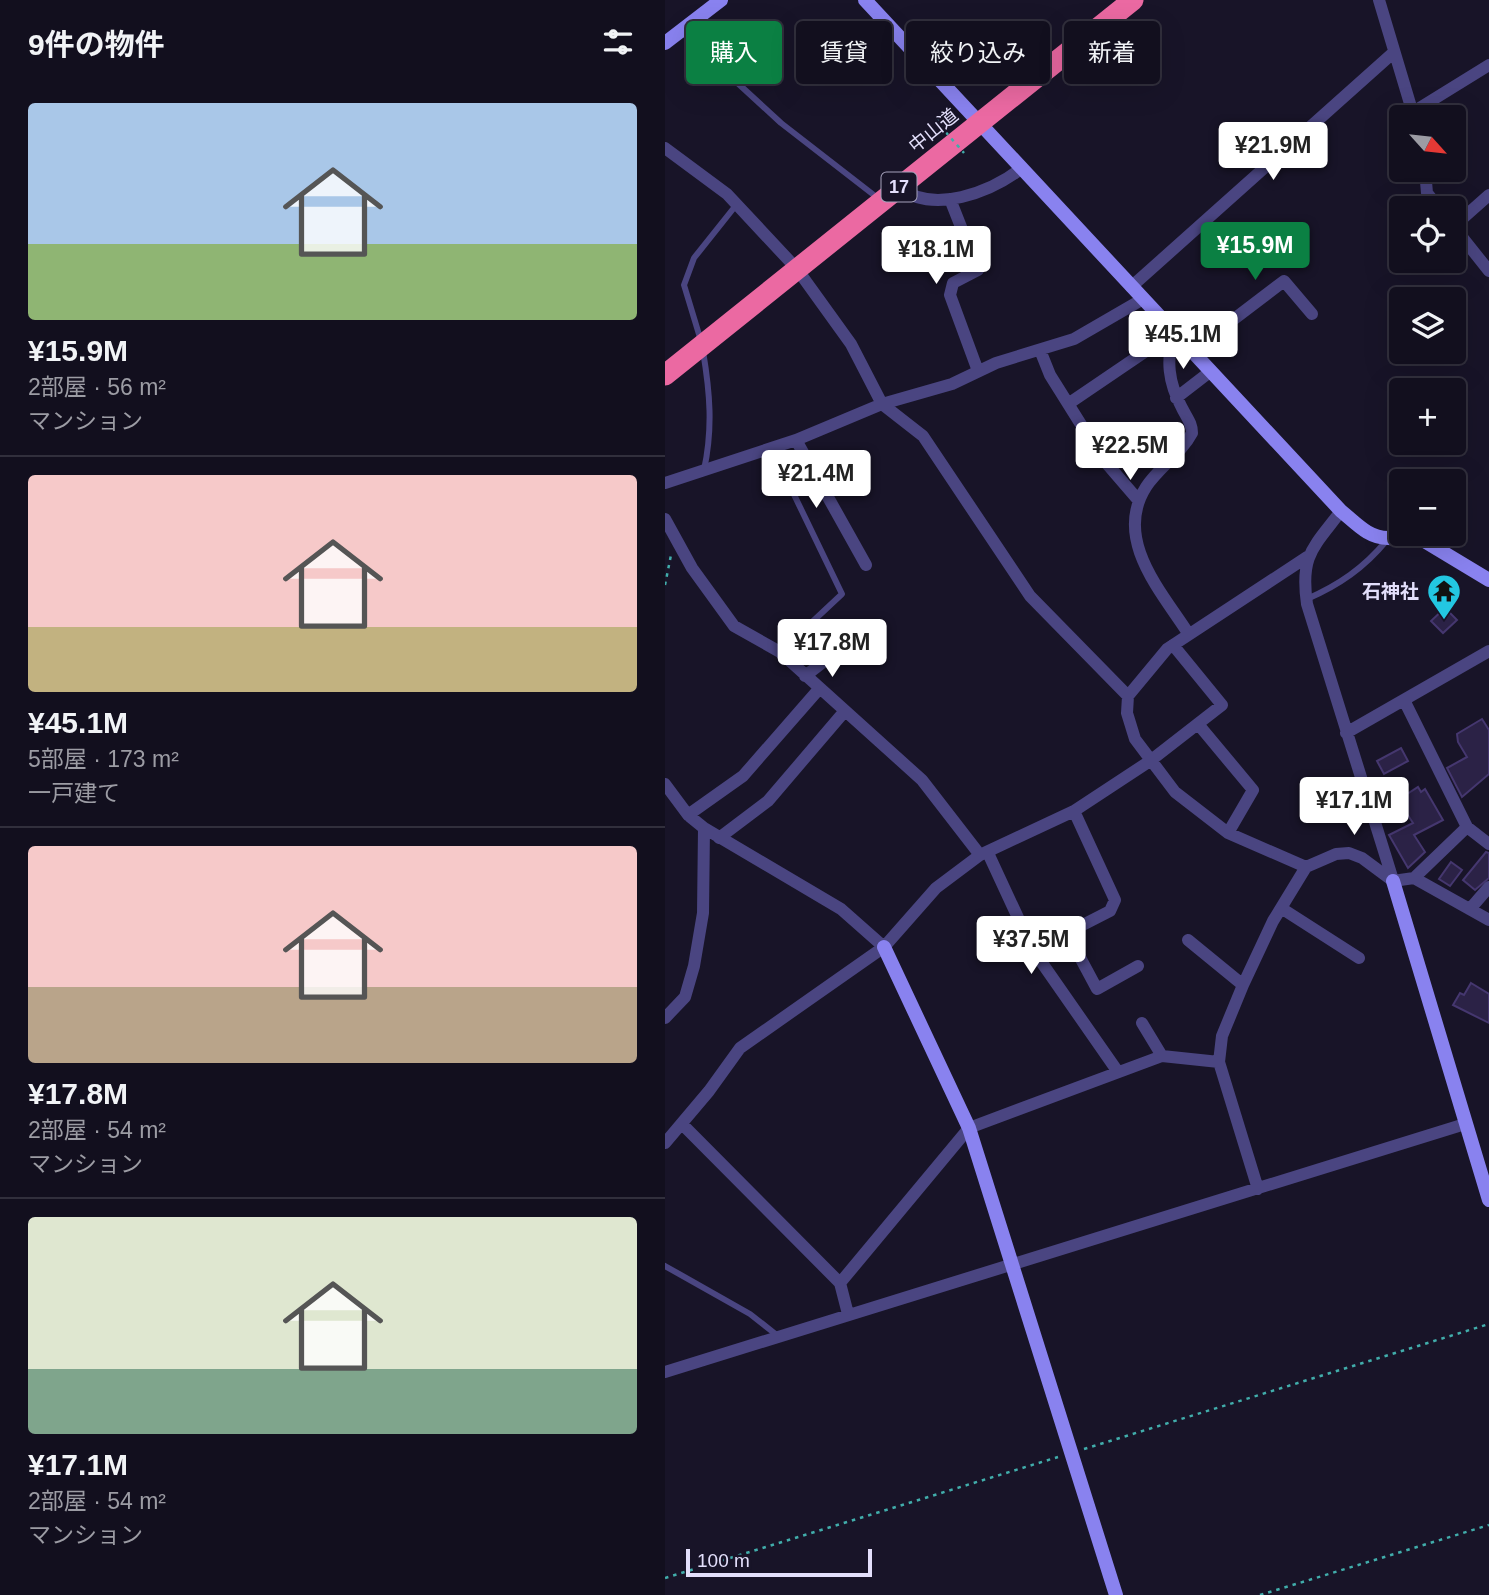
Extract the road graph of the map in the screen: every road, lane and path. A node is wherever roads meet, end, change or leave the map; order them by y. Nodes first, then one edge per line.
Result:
1 (721, 0) edge
2 (865, 0) edge
3 (1133, 0) edge
4 (1378, 0) edge
5 (680, 31) junction
6 (665, 43) edge
7 (1393, 53) junction
8 (1489, 65) edge
9 (1410, 105) edge
10 (1428, 105) edge
11 (952, 106) dead end
12 (979, 122) junction
13 (665, 148) edge
14 (964, 153) dead end
15 (1022, 168) junction
16 (899, 187) junction
17 (1489, 195) edge
18 (950, 199) junction
19 (882, 201) junction
20 (737, 204) junction
21 (1466, 216) edge
22 (1466, 240) edge
23 (1487, 263) edge
24 (797, 270) junction
25 (1131, 287) junction
26 (1143, 299) junction
27 (1312, 314) dead end
28 (1174, 332) junction
29 (702, 345) junction
30 (1040, 350) junction
31 (1192, 351) junction
32 (978, 371) junction
33 (1210, 371) junction
34 (665, 375) edge
35 (1177, 398) junction
36 (882, 404) junction
37 (1068, 404) junction
38 (796, 440) junction
39 (772, 449) junction
40 (703, 470) junction
41 (665, 483) edge
42 (1139, 501) junction
43 (1341, 511) junction
44 (665, 519) edge
45 (675, 535) junction
46 (1388, 538) junction
47 (1307, 557) junction
48 (866, 565) dead end
49 (1489, 580) edge
50 (665, 585) edge
51 (1307, 599) junction
52 (1188, 633) junction
53 (1173, 645) junction
54 (844, 646) dead end
55 (1489, 651) edge
56 (780, 652) junction
57 (805, 676) junction
58 (819, 689) junction
59 (1128, 696) junction
60 (1404, 700) junction
61 (844, 712) junction
62 (1198, 724) junction
63 (1346, 733) junction
64 (1150, 761) junction
65 (665, 784) edge
66 (1074, 811) junction
67 (688, 815) junction
68 (1467, 827) junction
69 (703, 828) junction
70 (1228, 833) junction
71 (719, 838) junction
72 (1489, 844) edge
73 (984, 854) junction
74 (1306, 867) junction
75 (1414, 878) junction
76 (1393, 880) junction
77 (1489, 887) edge
78 (1281, 908) junction
79 (1471, 909) junction
80 (1489, 920) edge
81 (1188, 940) dead end
82 (884, 947) junction
83 (1359, 958) dead end
84 (1138, 966) dead end
85 (1243, 985) junction
86 (665, 1018) edge
87 (1142, 1024) dead end
88 (1163, 1056) junction
89 (1219, 1062) junction
90 (1118, 1072) junction
91 (682, 1124) junction
92 (1465, 1124) junction
93 (969, 1128) junction
94 (665, 1143) edge
95 (1258, 1189) junction
96 (1489, 1200) edge
97 (1010, 1263) junction
98 (665, 1265) edge
99 (840, 1283) junction
100 (848, 1314) junction
101 (778, 1336) junction
102 (665, 1373) edge
103 (1489, 1525) edge
104 (1116, 1595) edge
105 (1260, 1595) edge

1 - 5 street
2 - 12 street
3 - 12 highway, 中山道 / 17
4 - 7 street
5 - 6 street
5 - 19 lane
7 - 9 street
7 - 25 street
8 - 10 street
11 - 14 path, bridge
12 - 15 street
12 - 16 highway, 中山道 / 17
13 - 20 street
15 - 18 street
15 - 25 street
16 - 18 street
16 - 19 highway, 中山道 / 17
17 - 21 street
18 - 32 street
19 - 24 highway, 中山道 / 17
20 - 24 street
20 - 29 lane
22 - 23 street
24 - 29 highway, 中山道 / 17
24 - 36 street
25 - 26 street
26 - 28 street
26 - 30 street
27 - 31 street
28 - 31 street
28 - 35 street
28 - 37 street
29 - 34 highway, 中山道 / 17
29 - 40 lane
30 - 32 street
30 - 37 street
31 - 33 street
32 - 36 street
33 - 35 street
33 - 43 street
35 - 42 street
36 - 38 street
36 - 59 street
37 - 42 street
38 - 39 street
38 - 48 street
39 - 40 street
39 - 56 lane
40 - 41 street
42 - 52 street
43 - 46 street
43 - 47 street
44 - 45 street
45 - 50 path
45 - 56 street
46 - 49 street
46 - 51 lane
47 - 51 street
47 - 52 street
51 - 63 street
52 - 53 street
53 - 59 street
53 - 62 street
54 - 57 street
55 - 60 street
56 - 57 street
57 - 58 street
58 - 61 street
58 - 67 street
59 - 64 street
60 - 63 street
60 - 68 street
61 - 71 street
61 - 73 street
62 - 64 street
62 - 70 street
63 - 76 street
64 - 66 street
64 - 70 street
65 - 67 street
66 - 73 street
66 - 84 street
67 - 69 street
68 - 72 street
68 - 75 street
69 - 71 street
69 - 86 street
70 - 74 street
71 - 82 street
73 - 82 street
73 - 90 street
74 - 76 street
74 - 78 street
75 - 76 street
75 - 79 street
76 - 92 street
77 - 79 street
78 - 83 street
78 - 85 street
79 - 80 street
81 - 85 street
82 - 91 street
82 - 93 street
85 - 89 street
87 - 88 street
88 - 89 street
88 - 90 street
89 - 95 street
90 - 93 street
91 - 94 street
91 - 99 street
92 - 95 street
92 - 96 street
93 - 97 street
93 - 99 street
95 - 97 street
97 - 100 street
97 - 104 street
98 - 101 lane
99 - 100 street
100 - 101 street
101 - 102 street
103 - 105 path

